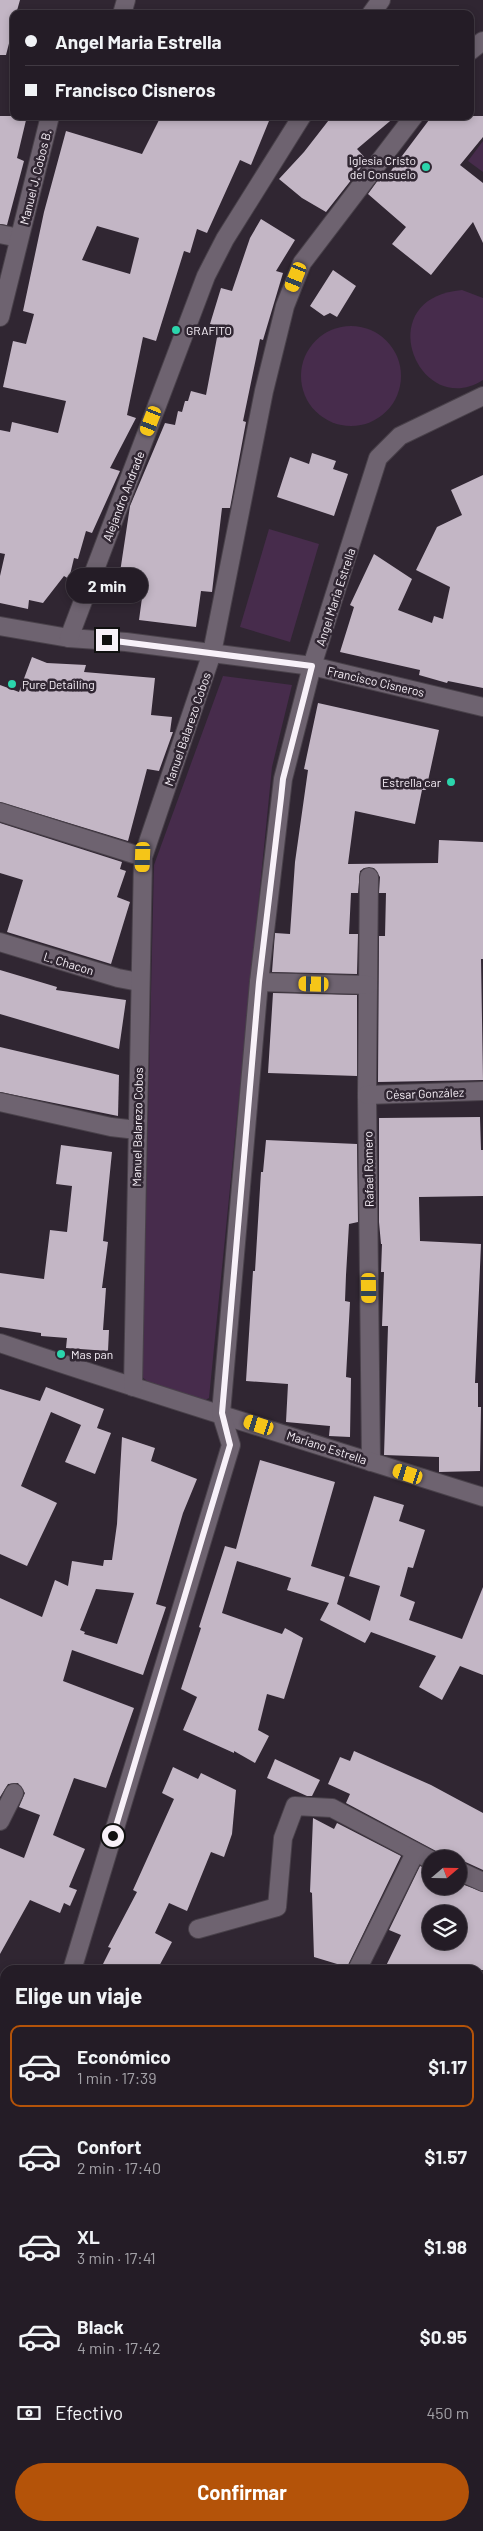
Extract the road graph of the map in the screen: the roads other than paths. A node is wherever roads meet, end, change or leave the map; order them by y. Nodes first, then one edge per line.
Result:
1 (382, 0) edge
2 (374, 10) edge
3 (49, 120) edge
4 (299, 120) edge
5 (411, 120) edge
6 (0, 234) edge
7 (19, 238) junction
8 (0, 317) edge
9 (483, 396) edge
10 (0, 626) edge
11 (69, 638) junction
12 (212, 653) junction
13 (312, 666) junction
14 (483, 706) edge
15 (0, 812) edge
16 (143, 857) junction
17 (369, 877) dead end
18 (0, 942) edge
19 (139, 982) junction
20 (259, 982) junction
21 (368, 985) junction
22 (483, 1091) edge
23 (368, 1095) junction
24 (0, 1102) edge
25 (137, 1130) junction
26 (0, 1343) edge
27 (133, 1387) junction
28 (222, 1413) junction
29 (371, 1462) junction
30 (483, 1497) edge
31 (14, 1793) dead end
32 (0, 1820) edge
33 (415, 1853) junction
34 (422, 1856) edge
35 (468, 1875) edge
36 (483, 1882) edge
37 (198, 1929) dead end
38 (74, 1965) edge
39 (360, 1965) edge

1 - 2 street
3 - 7 street, Manuel J. Cobos B.
4 - 11 street, Alejandro Andrade
5 - 12 street, Manuel Balarezo Cobos
6 - 7 street, Manuel J. Cobos B.
7 - 8 street, Manuel J. Cobos B.
9 - 13 street, Angel Maria Estrella
10 - 11 street, Francisco Cisneros
11 - 12 street, Francisco Cisneros
12 - 13 street, Francisco Cisneros
12 - 16 street, Manuel Balarezo Cobos
13 - 14 street, Francisco Cisneros
13 - 20 street, Angel Maria Estrella
15 - 16 street
16 - 19 street, Manuel Balarezo Cobos
17 - 21 street, Rafael Romero
18 - 19 street, L. Chacon
19 - 25 street, Manuel Balarezo Cobos
20 - 21 street
20 - 28 street, Angel Maria Estrella
21 - 23 street, Rafael Romero
22 - 23 street, César González
23 - 29 street, Rafael Romero
24 - 25 street
25 - 27 street, Manuel Balarezo Cobos
26 - 27 street, Mariano Estrella
27 - 28 street, Mariano Estrella
28 - 29 street, Mariano Estrella
28 - 38 street, Angel Maria Estrella
29 - 30 street, Mariano Estrella
31 - 32 street
33 - 34 street
33 - 37 street
33 - 39 street
35 - 36 street

